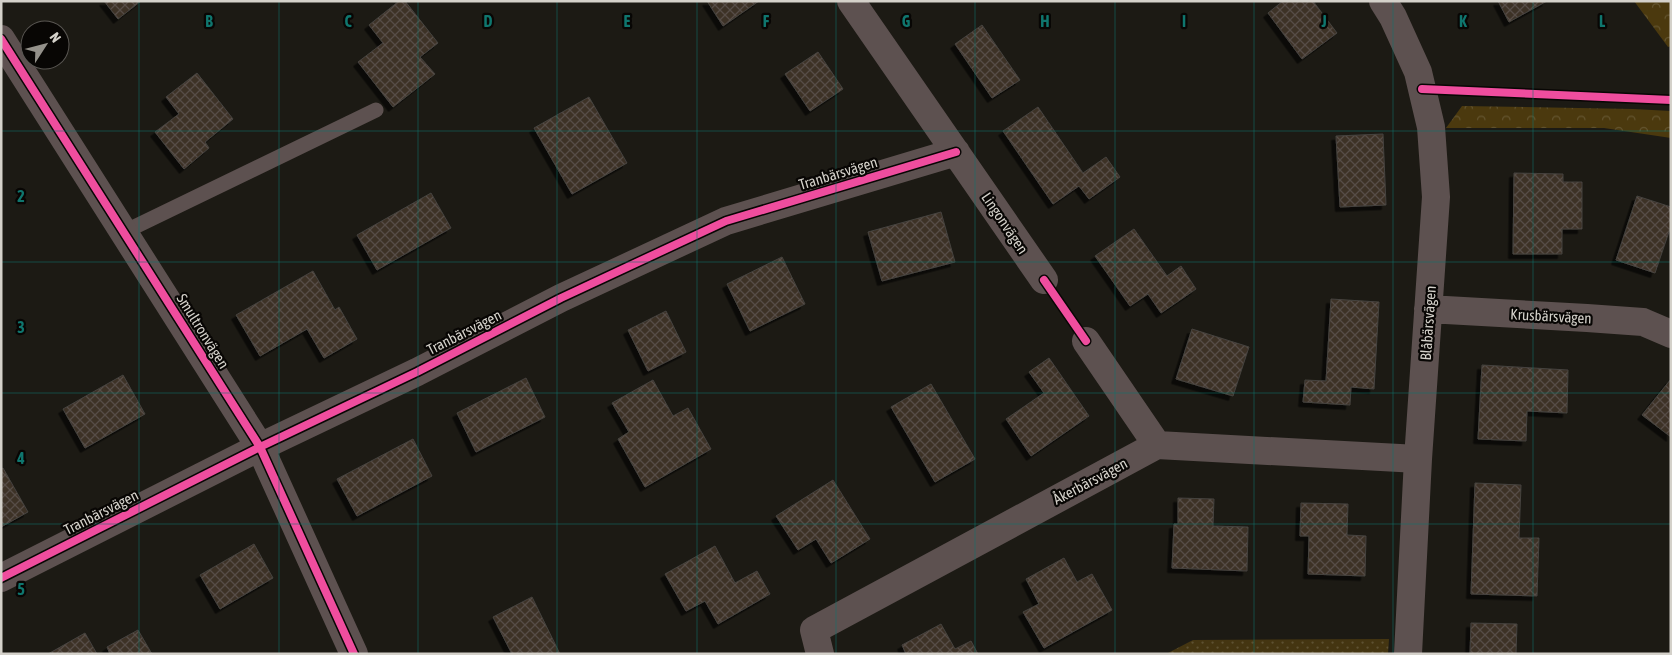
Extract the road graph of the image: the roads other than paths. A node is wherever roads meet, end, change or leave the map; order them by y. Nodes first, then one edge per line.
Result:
1 (851, 1) edge
2 (1383, 1) edge
3 (1, 39) edge
4 (376, 110) dead end
5 (956, 152) junction
6 (124, 232) junction
7 (1044, 280) dead end
8 (1428, 309) junction
9 (1671, 334) edge
10 (1086, 341) dead end
11 (1157, 445) junction
12 (260, 447) junction
13 (1418, 459) junction
14 (1, 578) edge
15 (354, 654) edge
16 (820, 654) edge
17 (1408, 654) edge

1 - 5 street, Lingonvägen
2 - 8 street, Blåbärsvägen
3 - 6 street, Smultronvägen
4 - 6 lane
5 - 7 street, Lingonvägen
5 - 12 street, Tranbärsvägen
6 - 12 street, Smultronvägen
8 - 9 street, Krusbärsvägen
8 - 13 street, Blåbärsvägen
10 - 11 street
11 - 13 street
11 - 16 street, Åkerbärsvägen
12 - 14 street, Tranbärsvägen
12 - 15 street, Smultronvägen
13 - 17 street, Blåbärsvägen

